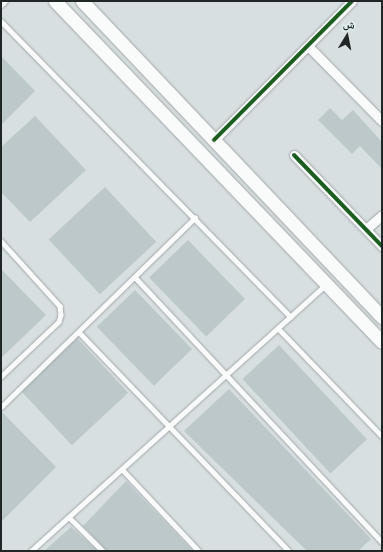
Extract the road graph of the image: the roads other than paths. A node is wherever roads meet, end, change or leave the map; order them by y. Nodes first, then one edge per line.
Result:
1 (5, 1) edge
2 (55, 1) edge
3 (82, 1) edge
4 (352, 1) edge
5 (1, 5) edge
6 (1, 20) edge
7 (308, 46) junction
8 (381, 117) edge
9 (214, 140) junction
10 (294, 155) dead end
11 (382, 215) edge
12 (195, 218) junction
13 (366, 229) junction
14 (1, 241) edge
15 (382, 246) edge
16 (135, 277) junction
17 (328, 283) junction
18 (290, 316) junction
19 (382, 317) edge
20 (278, 328) junction
21 (79, 332) junction
22 (382, 342) edge
23 (225, 376) junction
24 (1, 377) edge
25 (1, 407) edge
26 (168, 427) junction
27 (382, 436) edge
28 (122, 469) junction
29 (68, 517) junction
30 (382, 542) edge
31 (31, 551) edge
32 (103, 551) edge
33 (199, 551) edge
34 (289, 551) edge

1 - 5 lane
2 - 17 main road
3 - 9 main road
4 - 7 street
6 - 12 lane
7 - 8 street
7 - 9 street
9 - 19 main road
10 - 13 street
11 - 13 street
12 - 16 lane
12 - 18 lane
13 - 15 street
14 - 24 lane
16 - 21 lane
16 - 23 lane
17 - 18 lane
17 - 22 main road
18 - 20 lane
20 - 23 lane
20 - 27 lane
21 - 25 lane
21 - 26 lane
23 - 26 lane
23 - 30 lane
26 - 28 lane
26 - 34 lane
28 - 29 lane
28 - 33 lane
29 - 31 lane
29 - 32 lane

